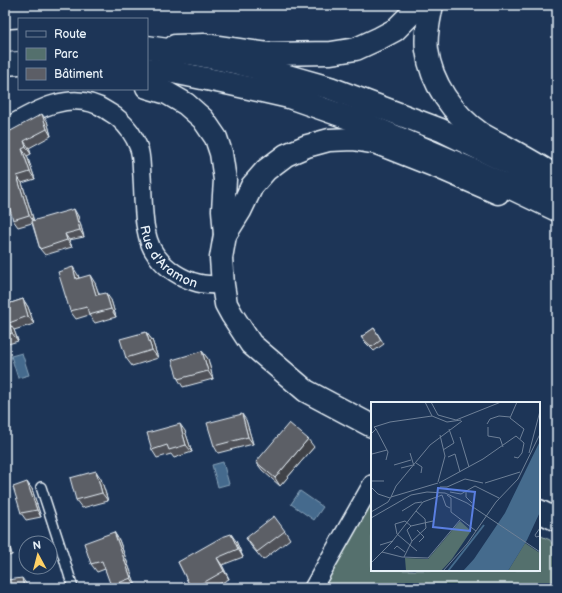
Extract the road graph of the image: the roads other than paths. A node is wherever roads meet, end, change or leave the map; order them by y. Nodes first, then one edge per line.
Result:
1 (420, 5) edge
2 (432, 5) edge
3 (18, 40) edge
4 (5, 41) edge
5 (148, 47) edge
6 (18, 63) edge
7 (5, 64) edge
8 (148, 69) edge
9 (5, 71) edge
10 (18, 72) edge
11 (148, 86) edge
12 (5, 128) edge
13 (557, 176) edge
14 (557, 187) edge
15 (557, 210) edge
16 (557, 218) edge
17 (225, 235) junction
18 (222, 285) junction
19 (371, 425) edge
20 (371, 486) edge
21 (41, 487) dead end
22 (73, 588) edge
23 (313, 588) edge

1 - 5 main road
2 - 13 main road
3 - 4 main road
5 - 14 main road
6 - 7 main road
8 - 15 main road
9 - 10 main road
11 - 17 main road
12 - 18 street, Rue d'Aramon
16 - 17 main road
17 - 18 main road
18 - 19 main road, Rue d'Aramon
20 - 23 street
21 - 22 lane

